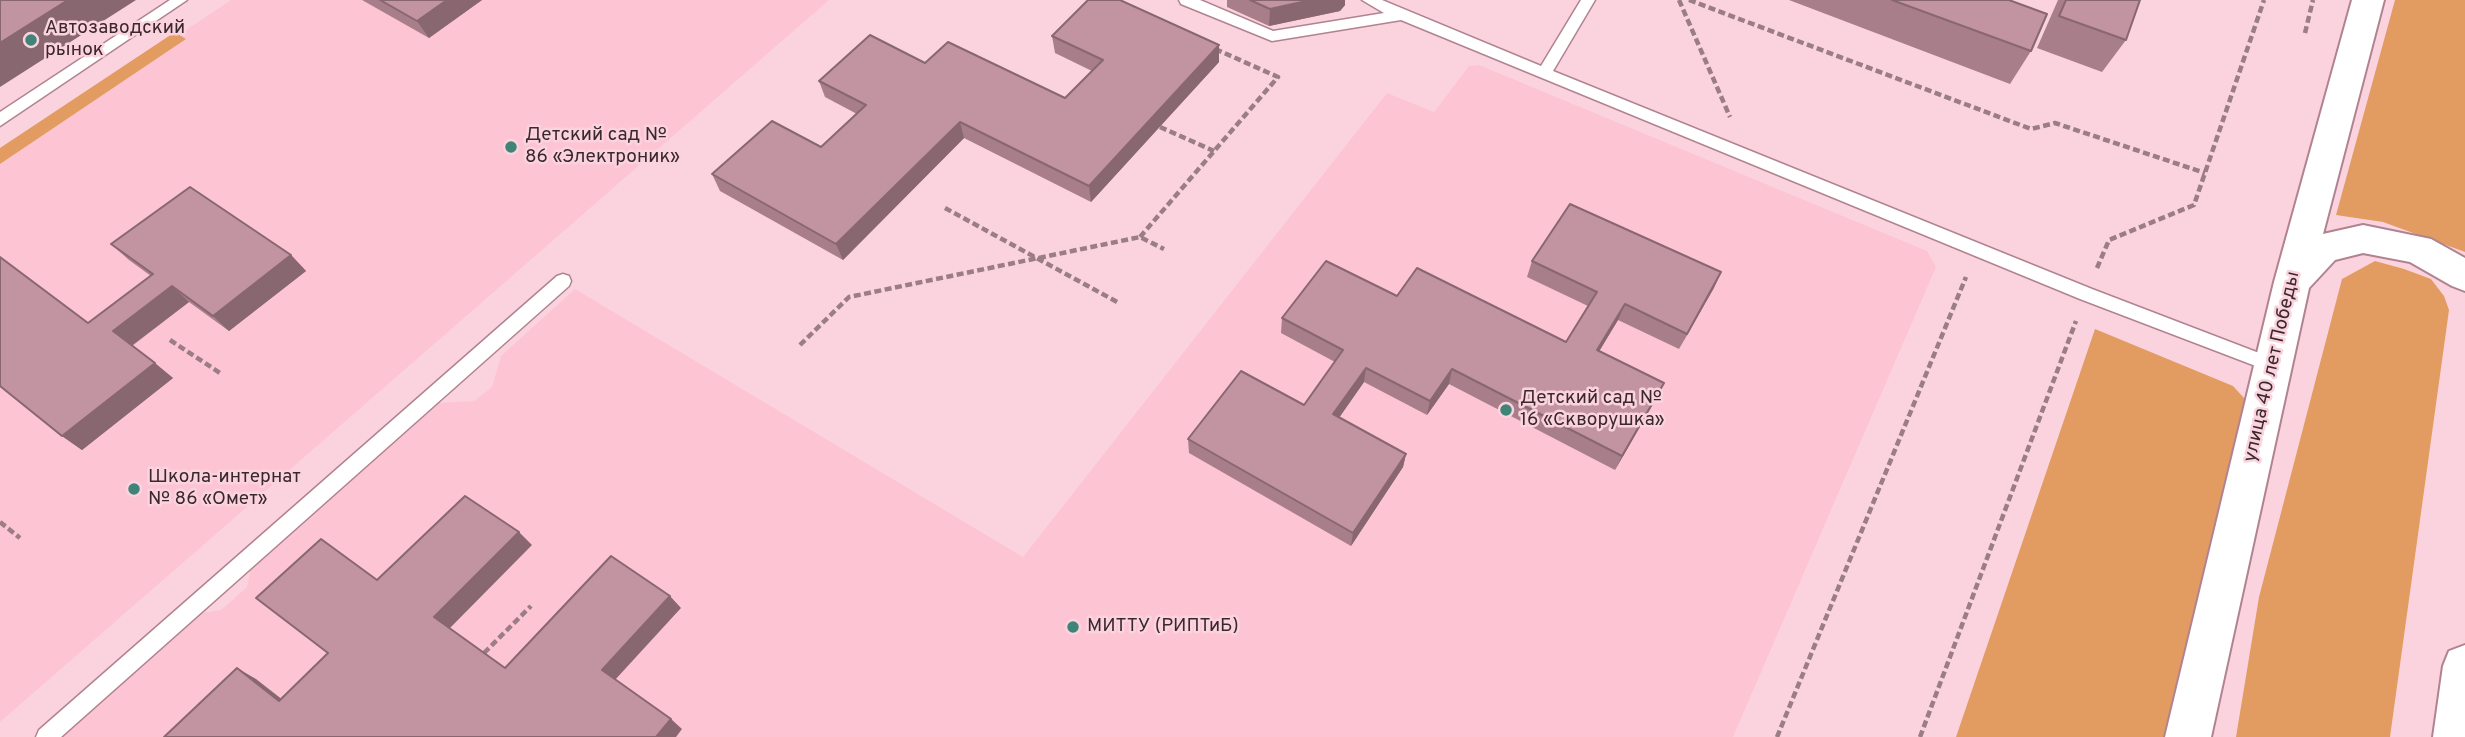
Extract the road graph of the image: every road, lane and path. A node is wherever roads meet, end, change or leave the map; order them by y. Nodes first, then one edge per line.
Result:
1 (180, 0) edge
2 (1186, 0) edge
3 (1369, 0) edge
4 (1588, 0) edge
5 (1679, 0) edge
6 (1689, 0) edge
7 (2264, 0) edge
8 (2313, 0) edge
9 (2368, 0) edge
10 (1402, 15) junction
11 (2305, 33) dead end
12 (1204, 44) edge
13 (1544, 73) junction
14 (0, 120) edge
15 (1160, 127) edge
16 (1214, 151) junction
17 (1747, 156) junction
18 (2205, 173) junction
19 (945, 208) dead end
20 (1140, 237) junction
21 (1164, 249) dead end
22 (1977, 250) junction
23 (1038, 258) junction
24 (2465, 276) edge
25 (563, 281) dead end
26 (2292, 282) junction
27 (2086, 294) junction
28 (1119, 303) dead end
29 (170, 340) dead end
30 (800, 345) dead end
31 (2274, 366) junction
32 (220, 373) dead end
33 (0, 522) edge
34 (20, 538) dead end
35 (531, 606) dead end
36 (484, 653) edge
37 (2465, 666) edge
38 (46, 737) edge
39 (1777, 737) edge
40 (1920, 737) edge
41 (2188, 737) edge
42 (2456, 737) edge

1 - 14 lane
2 - 10 lane
3 - 10 lane
4 - 13 lane
5 - 17 path
6 - 18 path
7 - 18 path
8 - 11 path
9 - 26 street, улица 40 лет Победы
10 - 13 lane
12 - 16 path
13 - 17 lane
15 - 16 path
16 - 20 path
17 - 22 lane
18 - 27 path
19 - 23 path
20 - 21 path
20 - 23 path
22 - 27 lane
22 - 39 path
23 - 28 path
23 - 30 path
24 - 26 street
25 - 38 lane
26 - 31 street, улица 40 лет Победы
27 - 31 lane
27 - 40 path
29 - 32 path
31 - 41 street, улица 40 лет Победы
33 - 34 path
35 - 36 path
37 - 42 street

